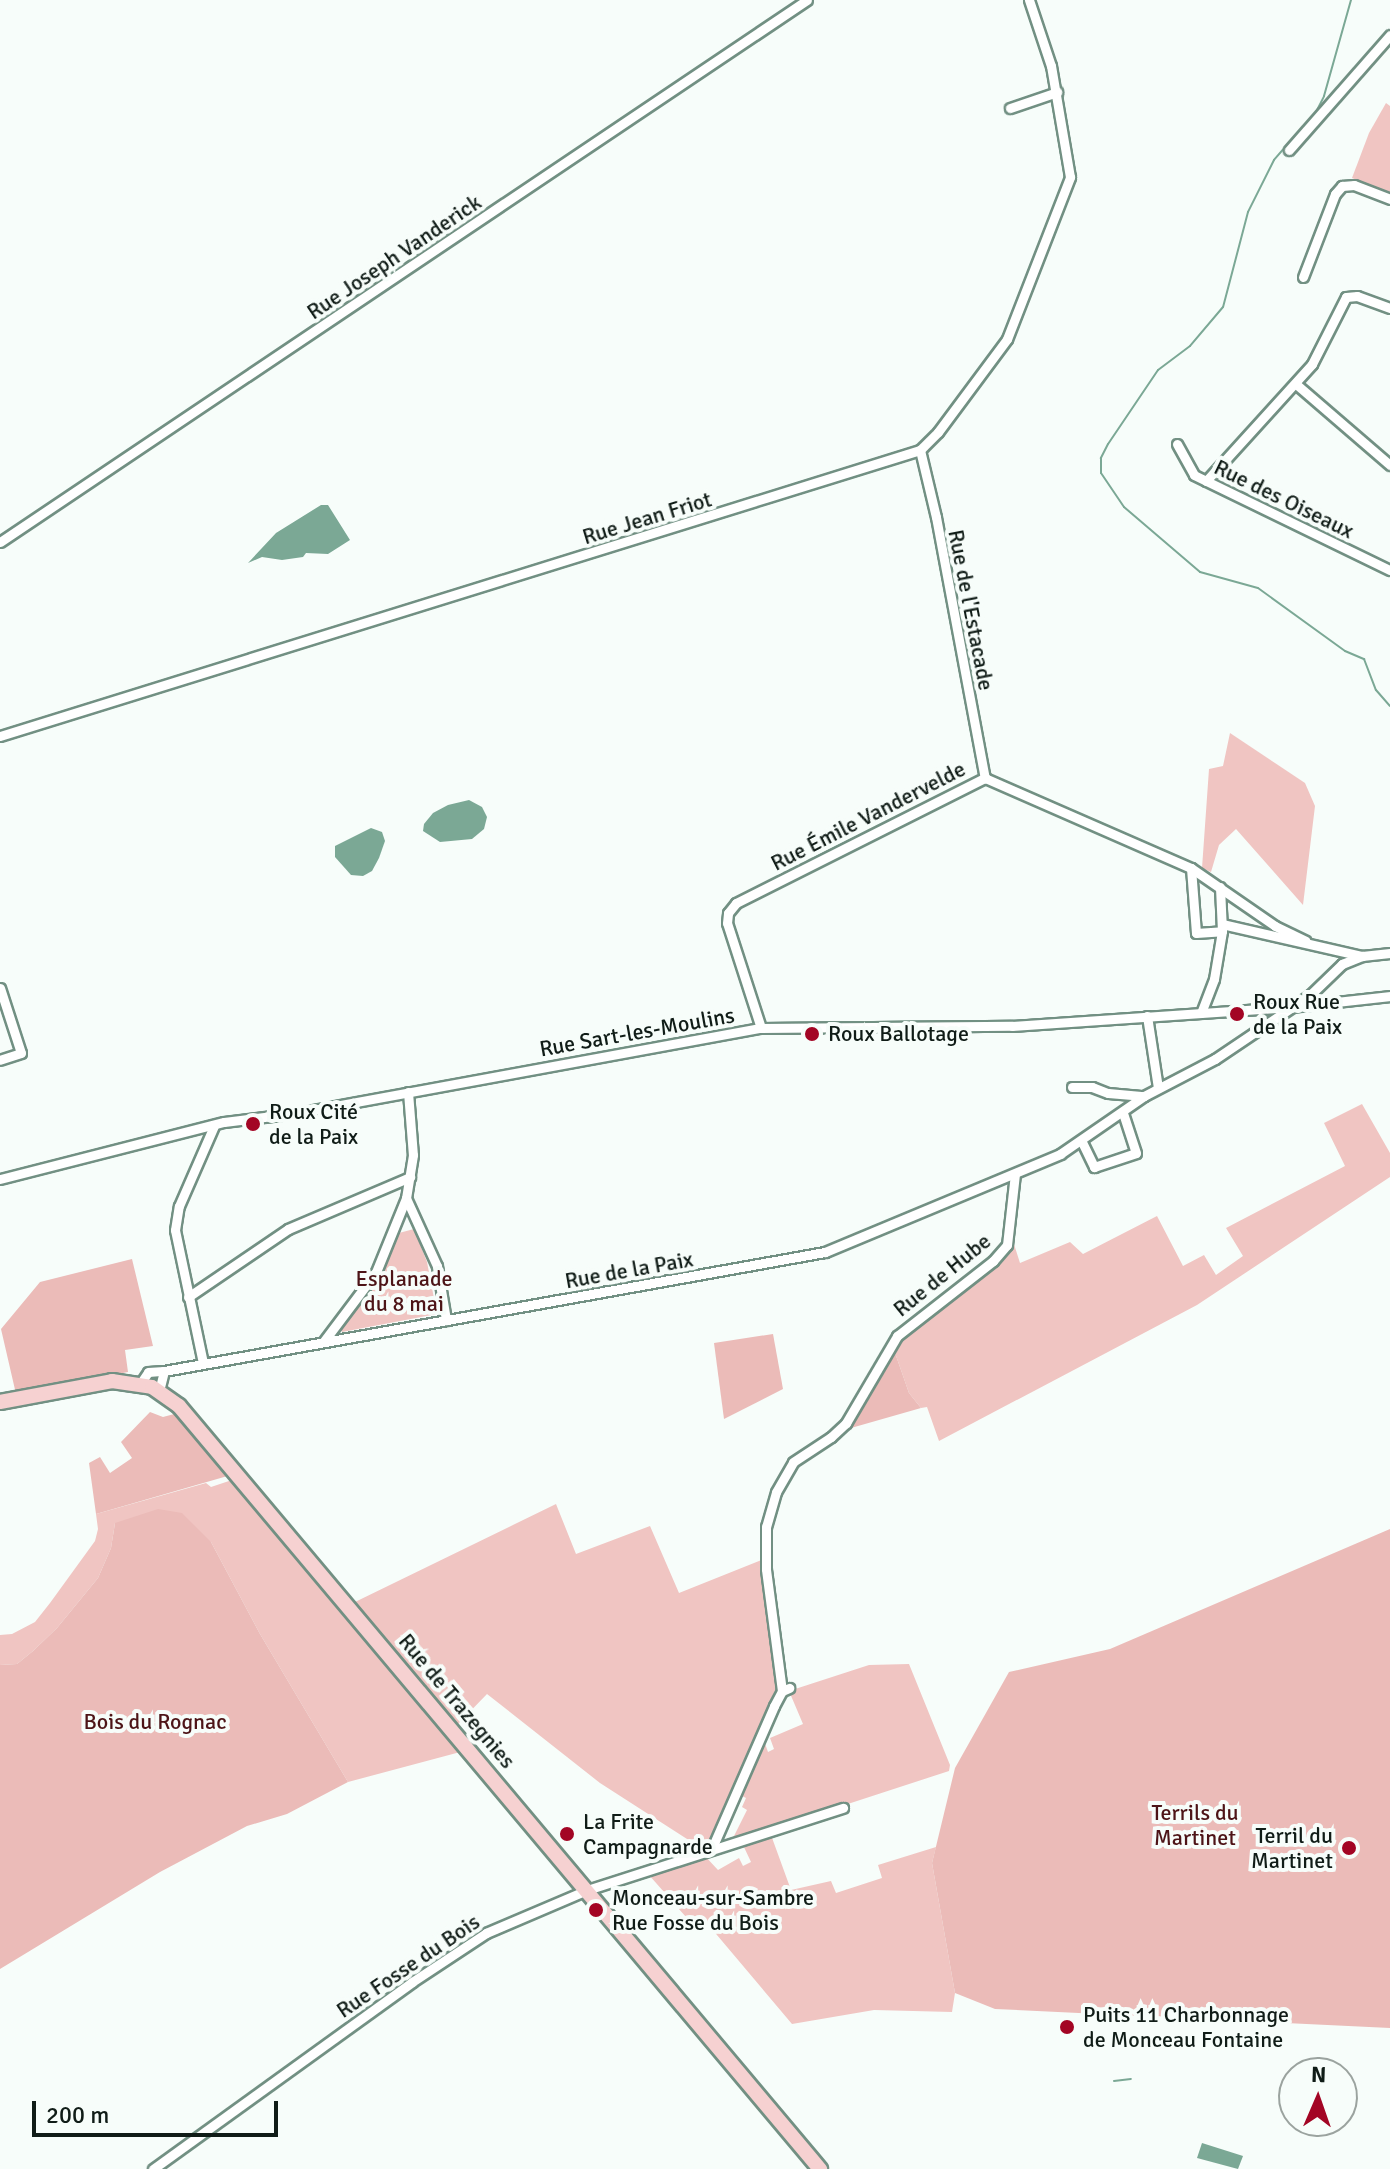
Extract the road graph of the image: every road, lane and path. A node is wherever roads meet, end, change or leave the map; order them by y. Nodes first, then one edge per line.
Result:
1 (807, 0) edge
2 (1029, 0) edge
3 (1390, 35) edge
4 (1057, 92) junction
5 (1010, 108) dead end
6 (1289, 150) dead end
7 (1390, 199) edge
8 (1303, 277) dead end
9 (1390, 308) edge
10 (1296, 384) junction
11 (1177, 444) dead end
12 (920, 450) junction
13 (1390, 465) edge
14 (1206, 481) junction
15 (0, 542) edge
16 (1390, 570) edge
17 (0, 736) edge
18 (985, 778) junction
19 (1191, 868) junction
20 (1220, 887) junction
21 (1222, 927) junction
22 (1306, 941) junction
23 (1390, 953) edge
24 (1362, 956) junction
25 (0, 988) edge
26 (1390, 996) edge
27 (1291, 1007) junction
28 (1201, 1013) junction
29 (1147, 1016) junction
30 (761, 1028) junction
31 (0, 1060) edge
32 (1072, 1087) dead end
33 (1158, 1088) junction
34 (408, 1092) junction
35 (1144, 1096) junction
36 (1123, 1113) junction
37 (214, 1126) junction
38 (1082, 1142) junction
39 (1015, 1174) junction
40 (410, 1177) junction
41 (0, 1179) edge
42 (406, 1198) junction
43 (188, 1297) junction
44 (446, 1320) junction
45 (324, 1341) junction
46 (203, 1363) junction
47 (164, 1371) junction
48 (140, 1384) junction
49 (159, 1391) junction
50 (0, 1402) edge
51 (843, 1808) dead end
52 (712, 1848) junction
53 (587, 1890) junction
54 (153, 2169) edge
55 (820, 2169) edge

1 - 15 street, Rue Joseph Vanderick
2 - 4 street
3 - 6 street
4 - 5 street
4 - 12 street
7 - 8 street
9 - 10 street
10 - 13 street
10 - 14 street
11 - 14 street, Rue des Oiseaux
12 - 17 street, Rue Jean Friot
12 - 18 street, Rue de l'Estacade
14 - 16 street, Rue des Oiseaux
18 - 19 street, Rue Émile Vandervelde
18 - 30 street, Rue Émile Vandervelde
19 - 20 street, Rue Émile Vandervelde
19 - 21 street
20 - 21 street
20 - 22 street, Rue Émile Vandervelde
21 - 22 street
21 - 28 street
22 - 24 street
23 - 24 street
24 - 27 street, Rue de la Paix
25 - 31 street
26 - 27 street, Rue Sart-les-Moulins
27 - 28 street, Rue Sart-les-Moulins
27 - 33 street, Rue de la Paix
28 - 29 street, Rue Sart-les-Moulins
29 - 30 street, Rue Sart-les-Moulins
29 - 33 street
30 - 34 street, Rue Sart-les-Moulins
32 - 35 street
33 - 35 street, Rue de la Paix
34 - 37 street, Rue Sart-les-Moulins
34 - 40 street
35 - 36 street, Rue de la Paix
36 - 38 street, Rue de la Paix
36 - 38 street
37 - 41 street, Rue Sart-les-Moulins
37 - 43 street
38 - 39 street, Rue de la Paix
39 - 44 street, Rue de la Paix
39 - 52 street, Rue de Hube
40 - 42 street
40 - 43 street
42 - 44 street
42 - 45 street
43 - 46 street
44 - 45 street, Rue de la Paix
45 - 46 street, Rue de la Paix
46 - 47 street, Rue de la Paix
47 - 48 street, Rue de la Paix
47 - 49 street
48 - 49 main road, Rue de Trazegnies
48 - 50 main road, Rue de Trazegnies
49 - 53 main road, Rue de Trazegnies
51 - 52 street, Rue Fosse du Bois
52 - 53 street, Rue Fosse du Bois
53 - 54 street, Rue Fosse du Bois
53 - 55 main road, Rue de Trazegnies

